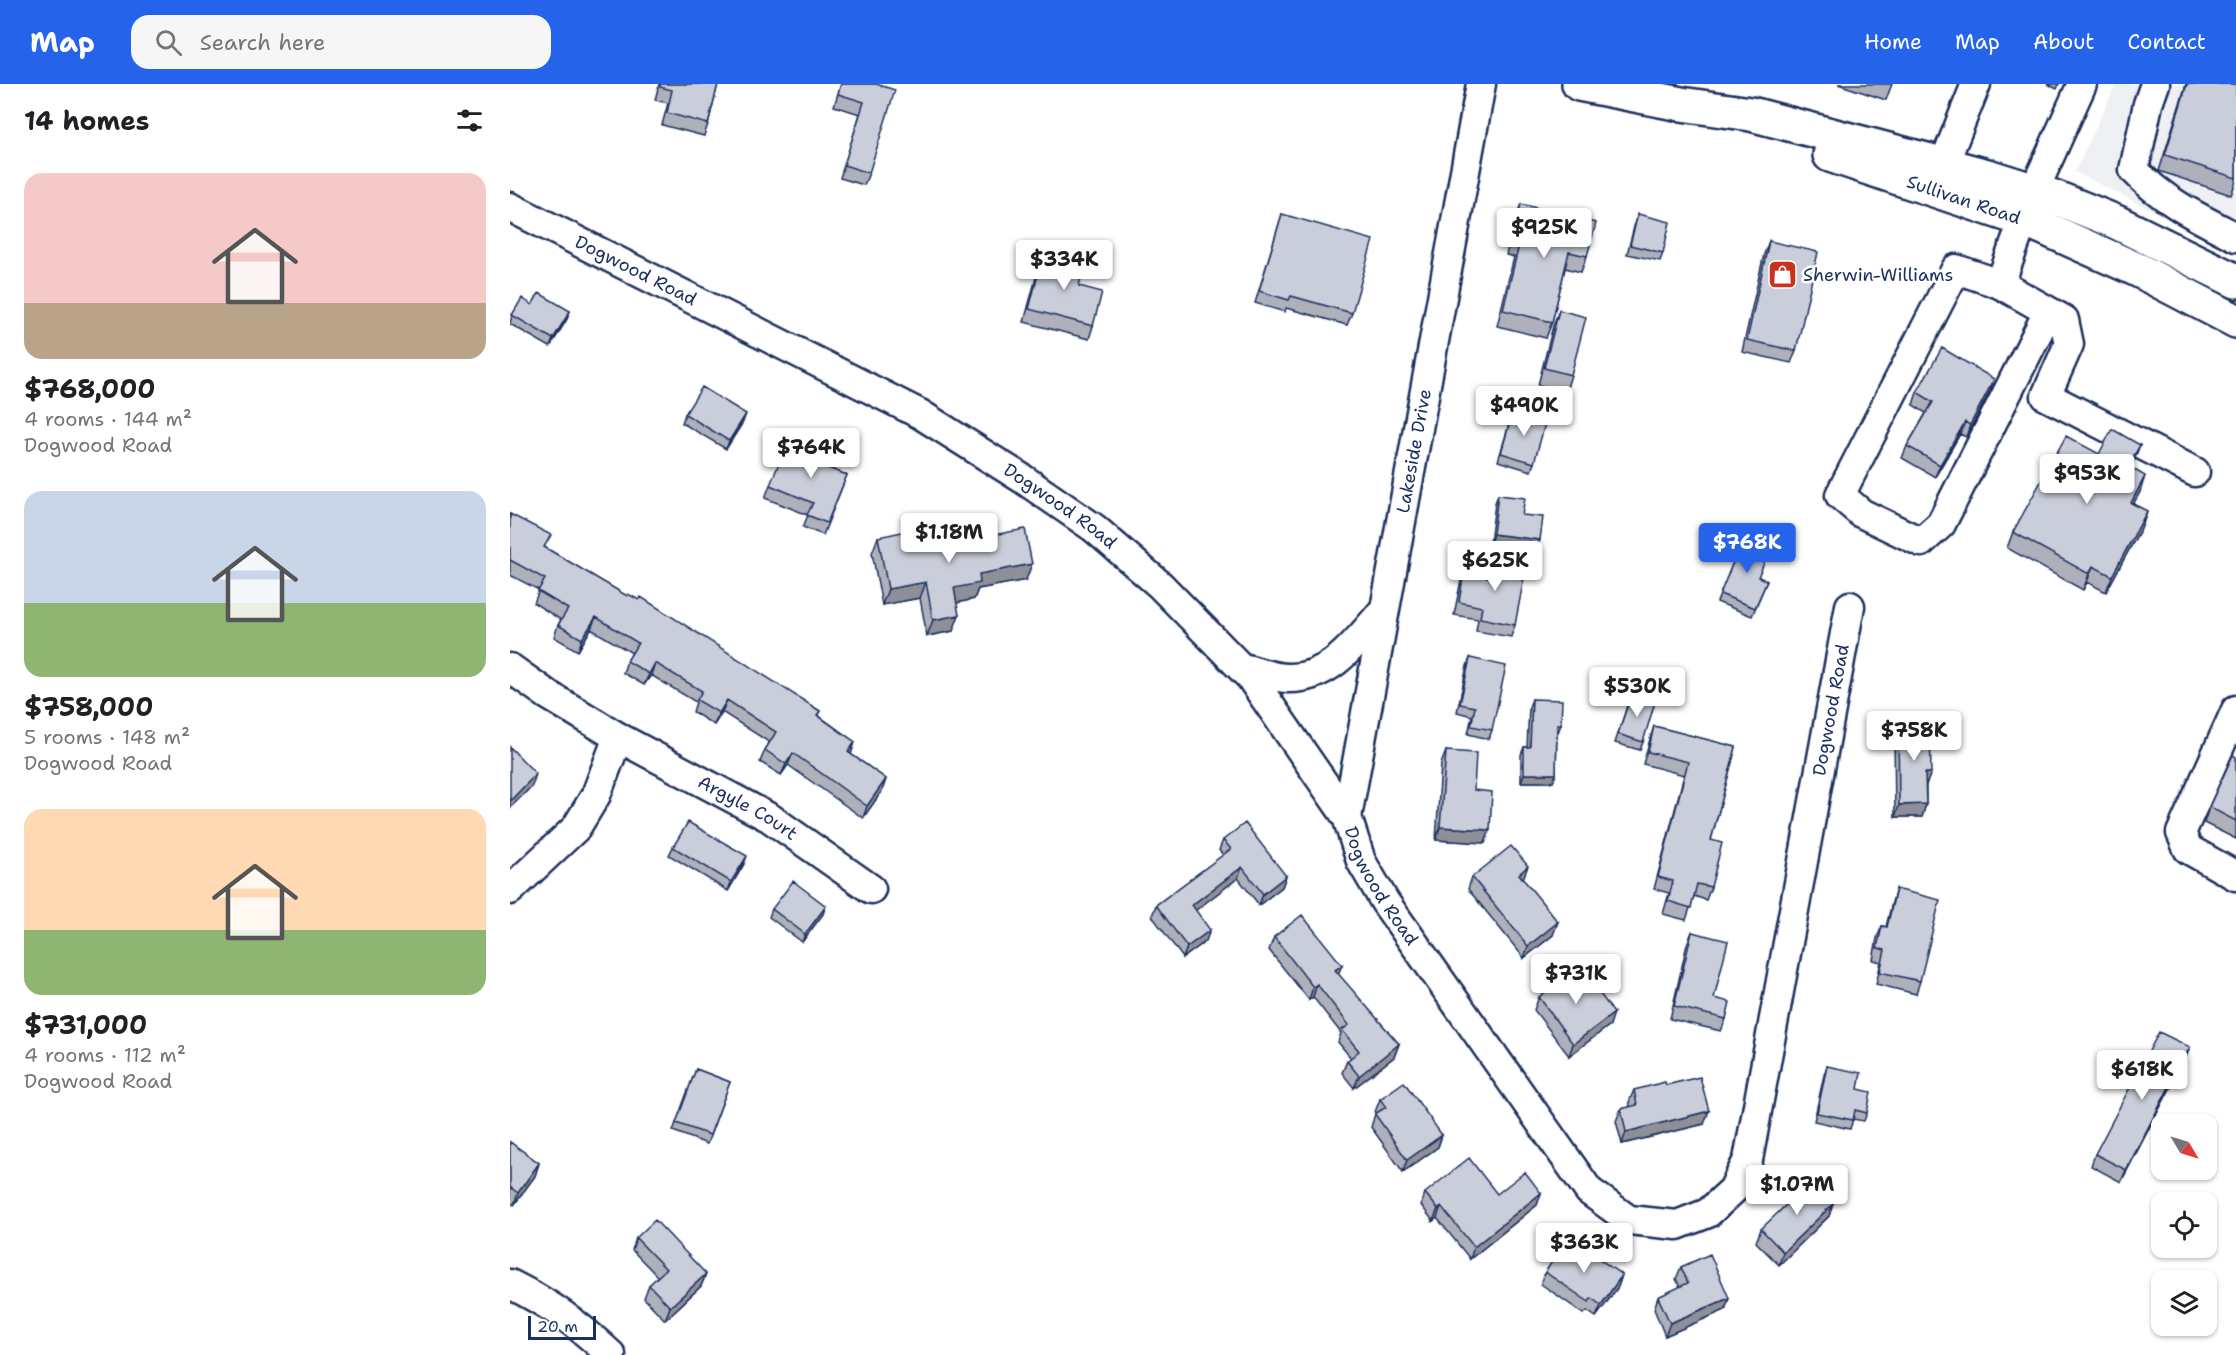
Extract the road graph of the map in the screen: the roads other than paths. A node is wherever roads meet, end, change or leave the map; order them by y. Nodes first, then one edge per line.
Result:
1 (1481, 84) edge
2 (1579, 84) edge
3 (1976, 84) edge
4 (2082, 84) edge
5 (2155, 84) edge
6 (1681, 104) junction
7 (1944, 164) junction
8 (2029, 205) junction
9 (510, 207) edge
10 (2236, 237) edge
11 (2232, 278) edge
12 (2000, 284) junction
13 (2048, 312) junction
14 (2236, 321) edge
15 (2195, 472) dead end
16 (1850, 606) dead end
17 (1385, 609) junction
18 (510, 668) edge
19 (1242, 668) junction
20 (2236, 710) edge
21 (618, 737) junction
22 (1347, 817) junction
23 (2236, 876) edge
24 (871, 889) dead end
25 (510, 890) edge
26 (510, 1284) edge
27 (611, 1355) edge

1 - 17 street, Lakeside Drive
2 - 6 main road, Sullivan Road
3 - 7 street
4 - 8 street
5 - 10 street
6 - 7 main road, Sullivan Road
6 - 8 main road, Sullivan Road
7 - 8 main road, Sullivan Road
8 - 11 main road, Sullivan Road
8 - 12 street
8 - 14 main road, Sullivan Road
9 - 19 street, Dogwood Road
10 - 11 street
12 - 13 street
12 - 13 street
13 - 15 street
16 - 22 street, Dogwood Road
17 - 19 street
17 - 22 street, Lakeside Drive
18 - 21 street, Argyle Court
19 - 22 street, Dogwood Road
20 - 23 street
21 - 24 street, Argyle Court
21 - 25 street
26 - 27 street

